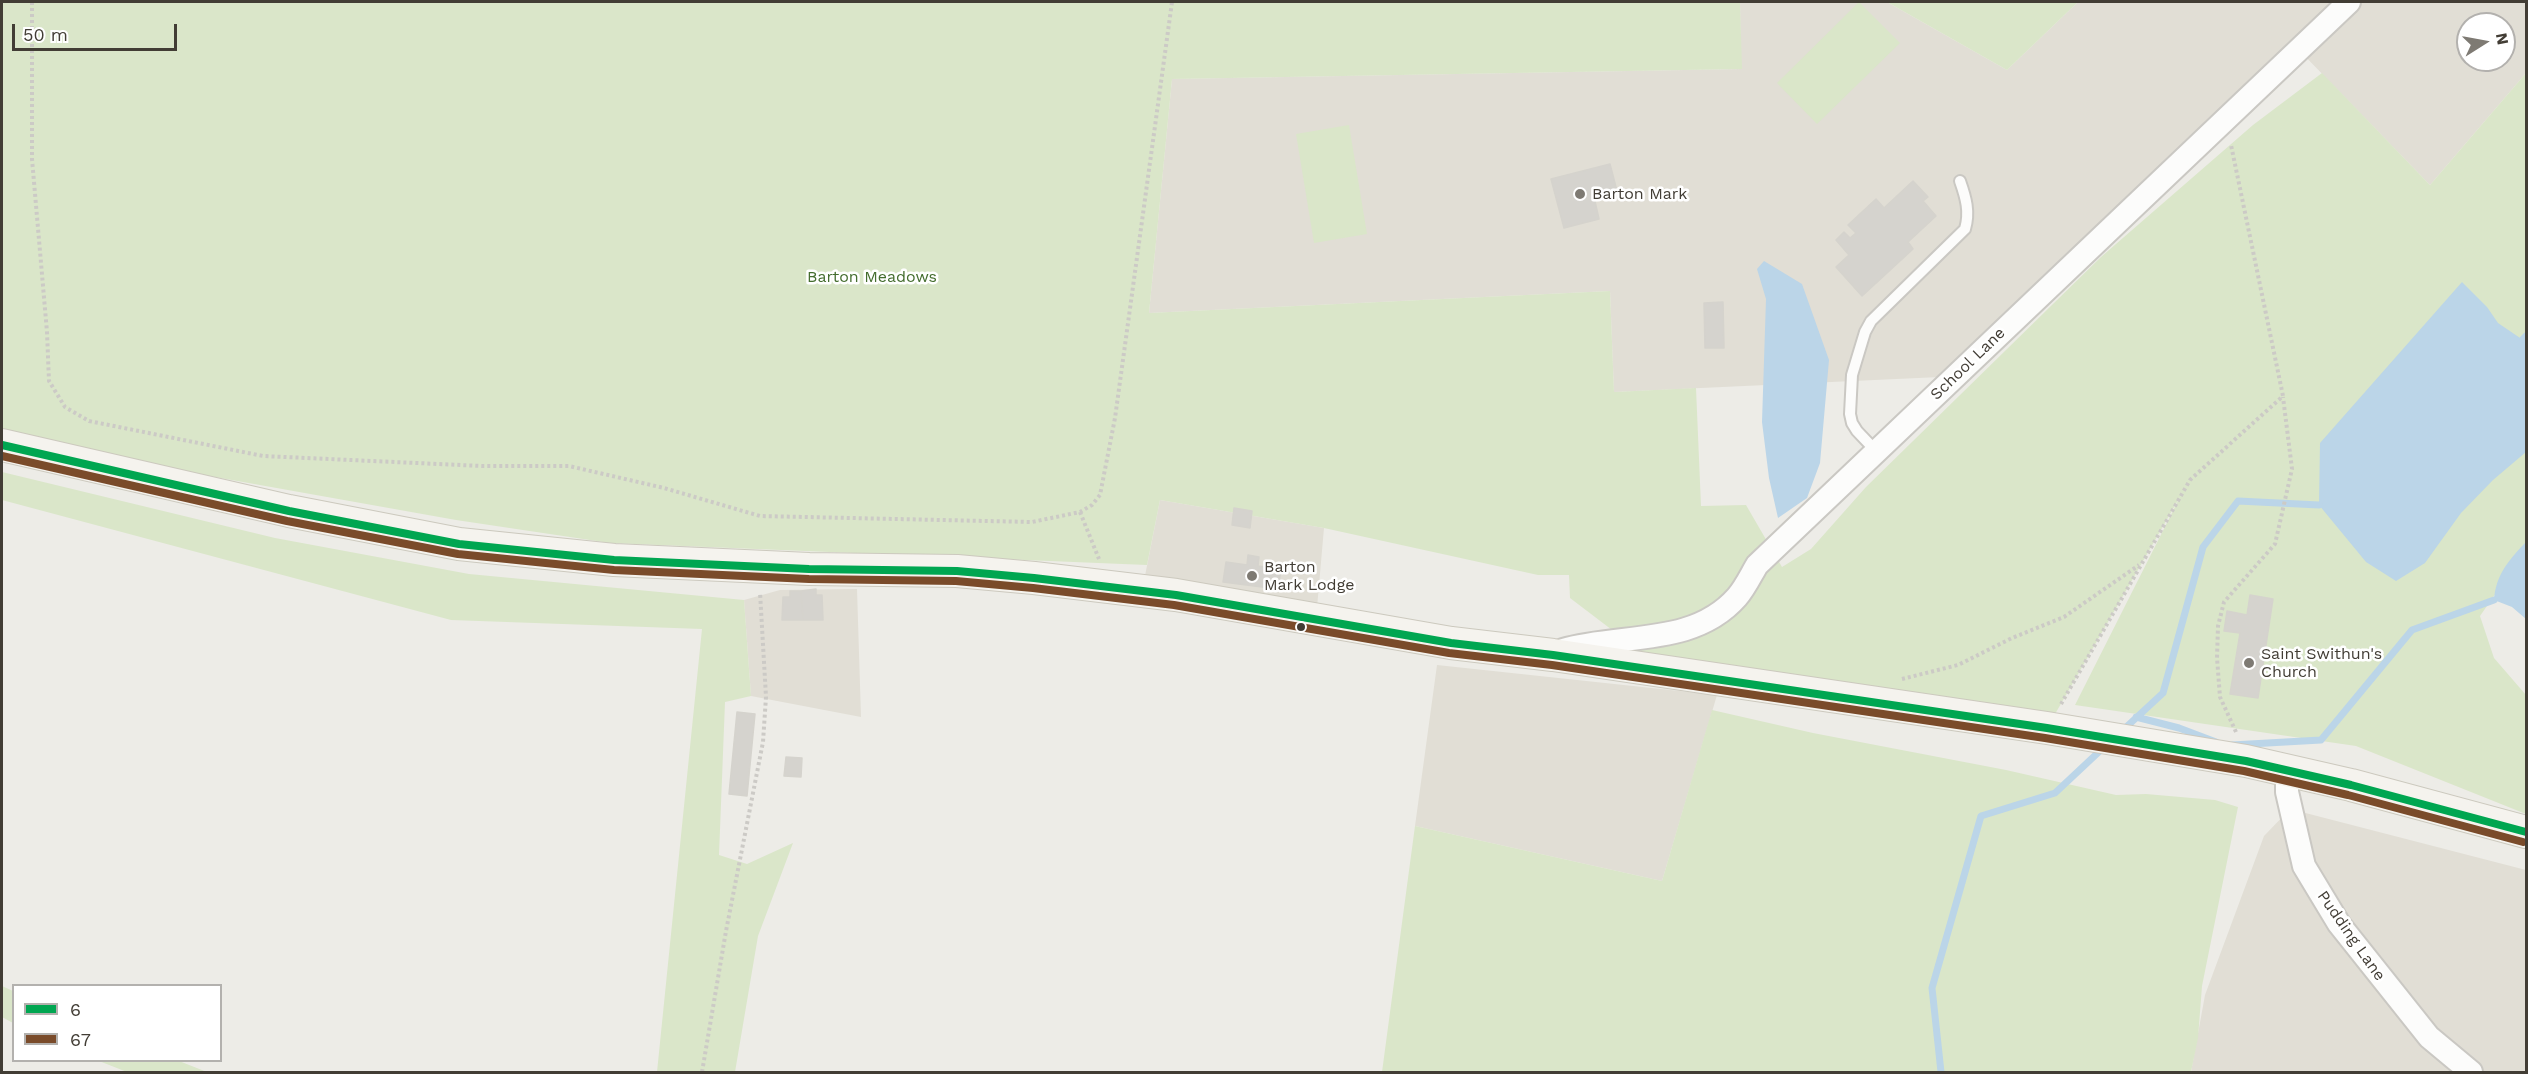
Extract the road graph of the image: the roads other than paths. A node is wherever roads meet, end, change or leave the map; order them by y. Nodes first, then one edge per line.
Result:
1 (2349, 2) edge
2 (1960, 181) dead end
3 (2, 445) edge
4 (1876, 451) junction
5 (1553, 655) junction
6 (2288, 771) junction
7 (2526, 832) edge
8 (2471, 1072) edge

1 - 4 street, School Lane
2 - 4 lane
3 - 5 main road
4 - 5 street, School Lane
5 - 6 main road
6 - 7 main road
6 - 8 street, Pudding Lane

